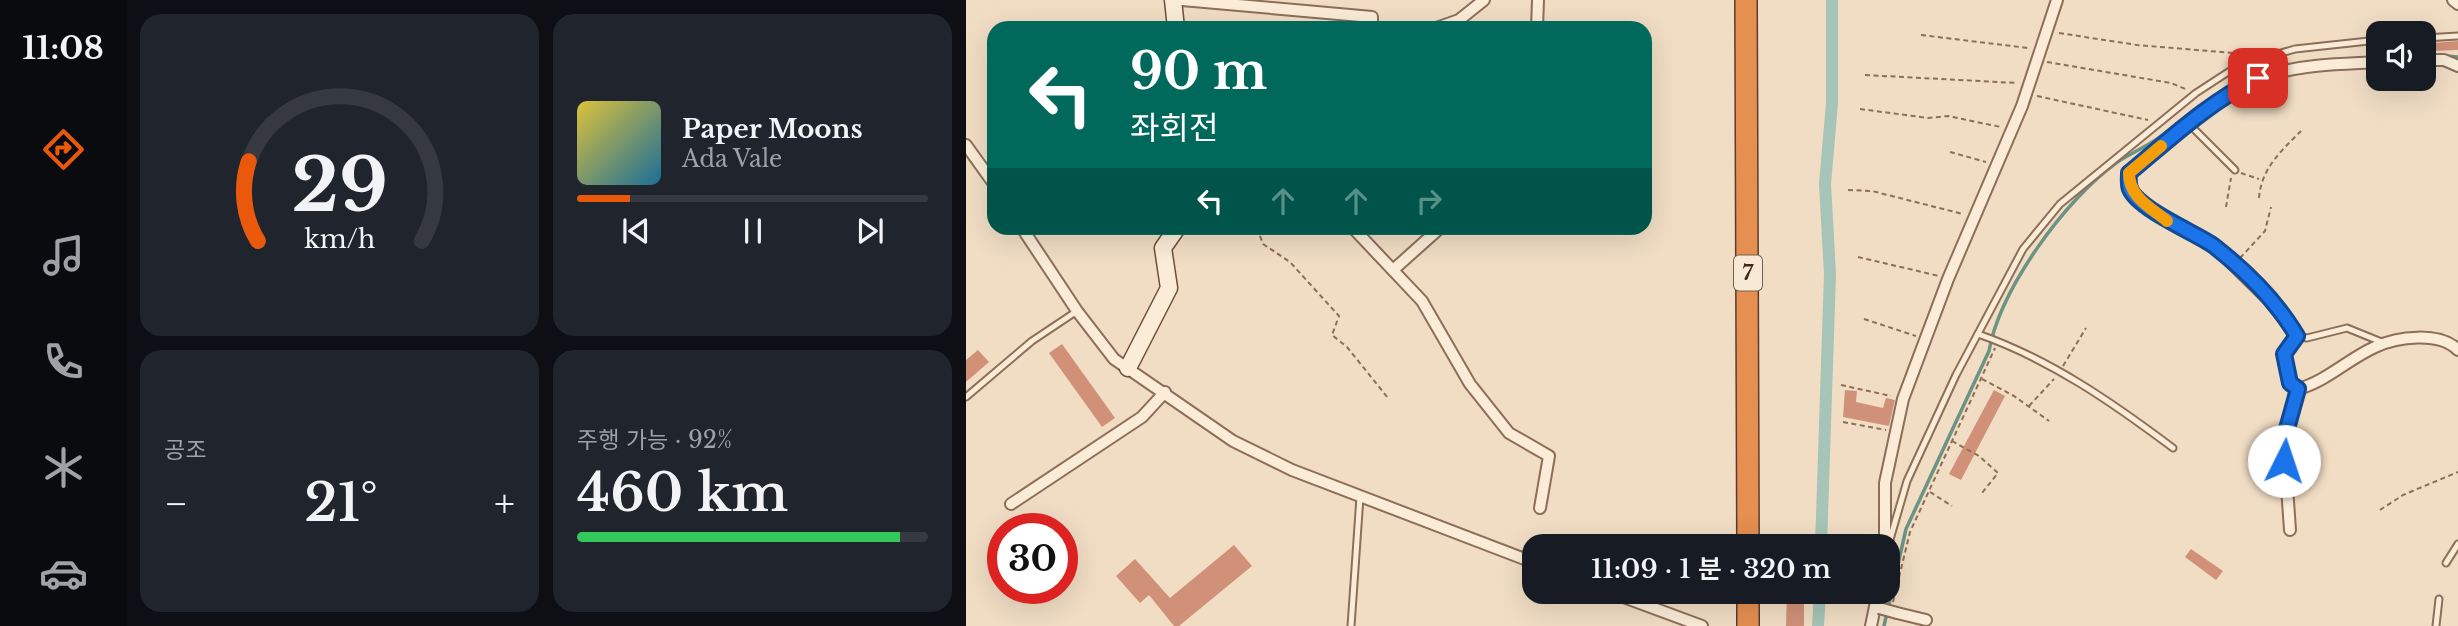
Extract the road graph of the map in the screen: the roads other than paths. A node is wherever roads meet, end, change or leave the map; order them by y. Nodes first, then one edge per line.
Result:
1 (1173, 0) edge
2 (1182, 0) edge
3 (1484, 0) edge
4 (1538, 0) edge
5 (1746, 0) edge
6 (2057, 0) edge
7 (2453, 0) edge
8 (2458, 4) edge
9 (1174, 21) edge
10 (1372, 21) edge
11 (1456, 21) edge
12 (1537, 21) edge
13 (2458, 36) edge
14 (2436, 37) edge
15 (2366, 41) edge
16 (2436, 60) edge
17 (2366, 63) edge
18 (2458, 66) edge
19 (2188, 123) junction
20 (966, 145) edge
21 (2235, 170) road end
22 (987, 174) edge
23 (1027, 235) edge
24 (1172, 235) edge
25 (1360, 235) edge
26 (1432, 235) edge
27 (1393, 270) junction
28 (1077, 310) junction
29 (1978, 334) junction
30 (2297, 336) junction
31 (2386, 344) junction
32 (2458, 350) edge
33 (1128, 369) junction
34 (2298, 389) junction
35 (1165, 392) junction
36 (966, 397) edge
37 (2173, 448) dead end
38 (1360, 496) junction
39 (1883, 502) junction
40 (1898, 503) junction
41 (1011, 504) dead end
42 (1540, 509) dead end
43 (2290, 530) dead end
44 (1748, 534) edge
45 (1886, 534) edge
46 (1890, 534) edge
47 (2458, 544) edge
48 (1522, 558) edge
49 (2446, 563) dead end
50 (2439, 599) dead end
51 (1642, 604) edge
52 (1748, 604) edge
53 (1877, 604) edge
54 (1877, 608) junction
55 (1926, 621) dead end
56 (1351, 626) edge
57 (1702, 626) edge
58 (1748, 626) edge
59 (1871, 626) edge
60 (2436, 626) edge

1 - 9 street
2 - 10 street
3 - 11 street
4 - 12 street
5 - 44 highway, 7
6 - 39 street
7 - 8 street
13 - 14 lane
15 - 29 lane
16 - 18 street
17 - 19 street
19 - 21 lane
19 - 30 street
20 - 22 street
23 - 28 street
24 - 33 street
25 - 27 street
26 - 27 street
27 - 42 street
28 - 33 street
28 - 36 lane
29 - 37 lane
29 - 40 lane
30 - 31 lane
30 - 34 street
31 - 32 street
31 - 34 street
33 - 35 street
34 - 43 street
35 - 38 street
35 - 41 street
38 - 48 street
38 - 56 lane
39 - 40 lane
39 - 45 street
40 - 46 lane
47 - 49 lane
50 - 60 lane
51 - 57 street
52 - 58 highway
53 - 54 street
54 - 55 street, bridge
54 - 59 street

